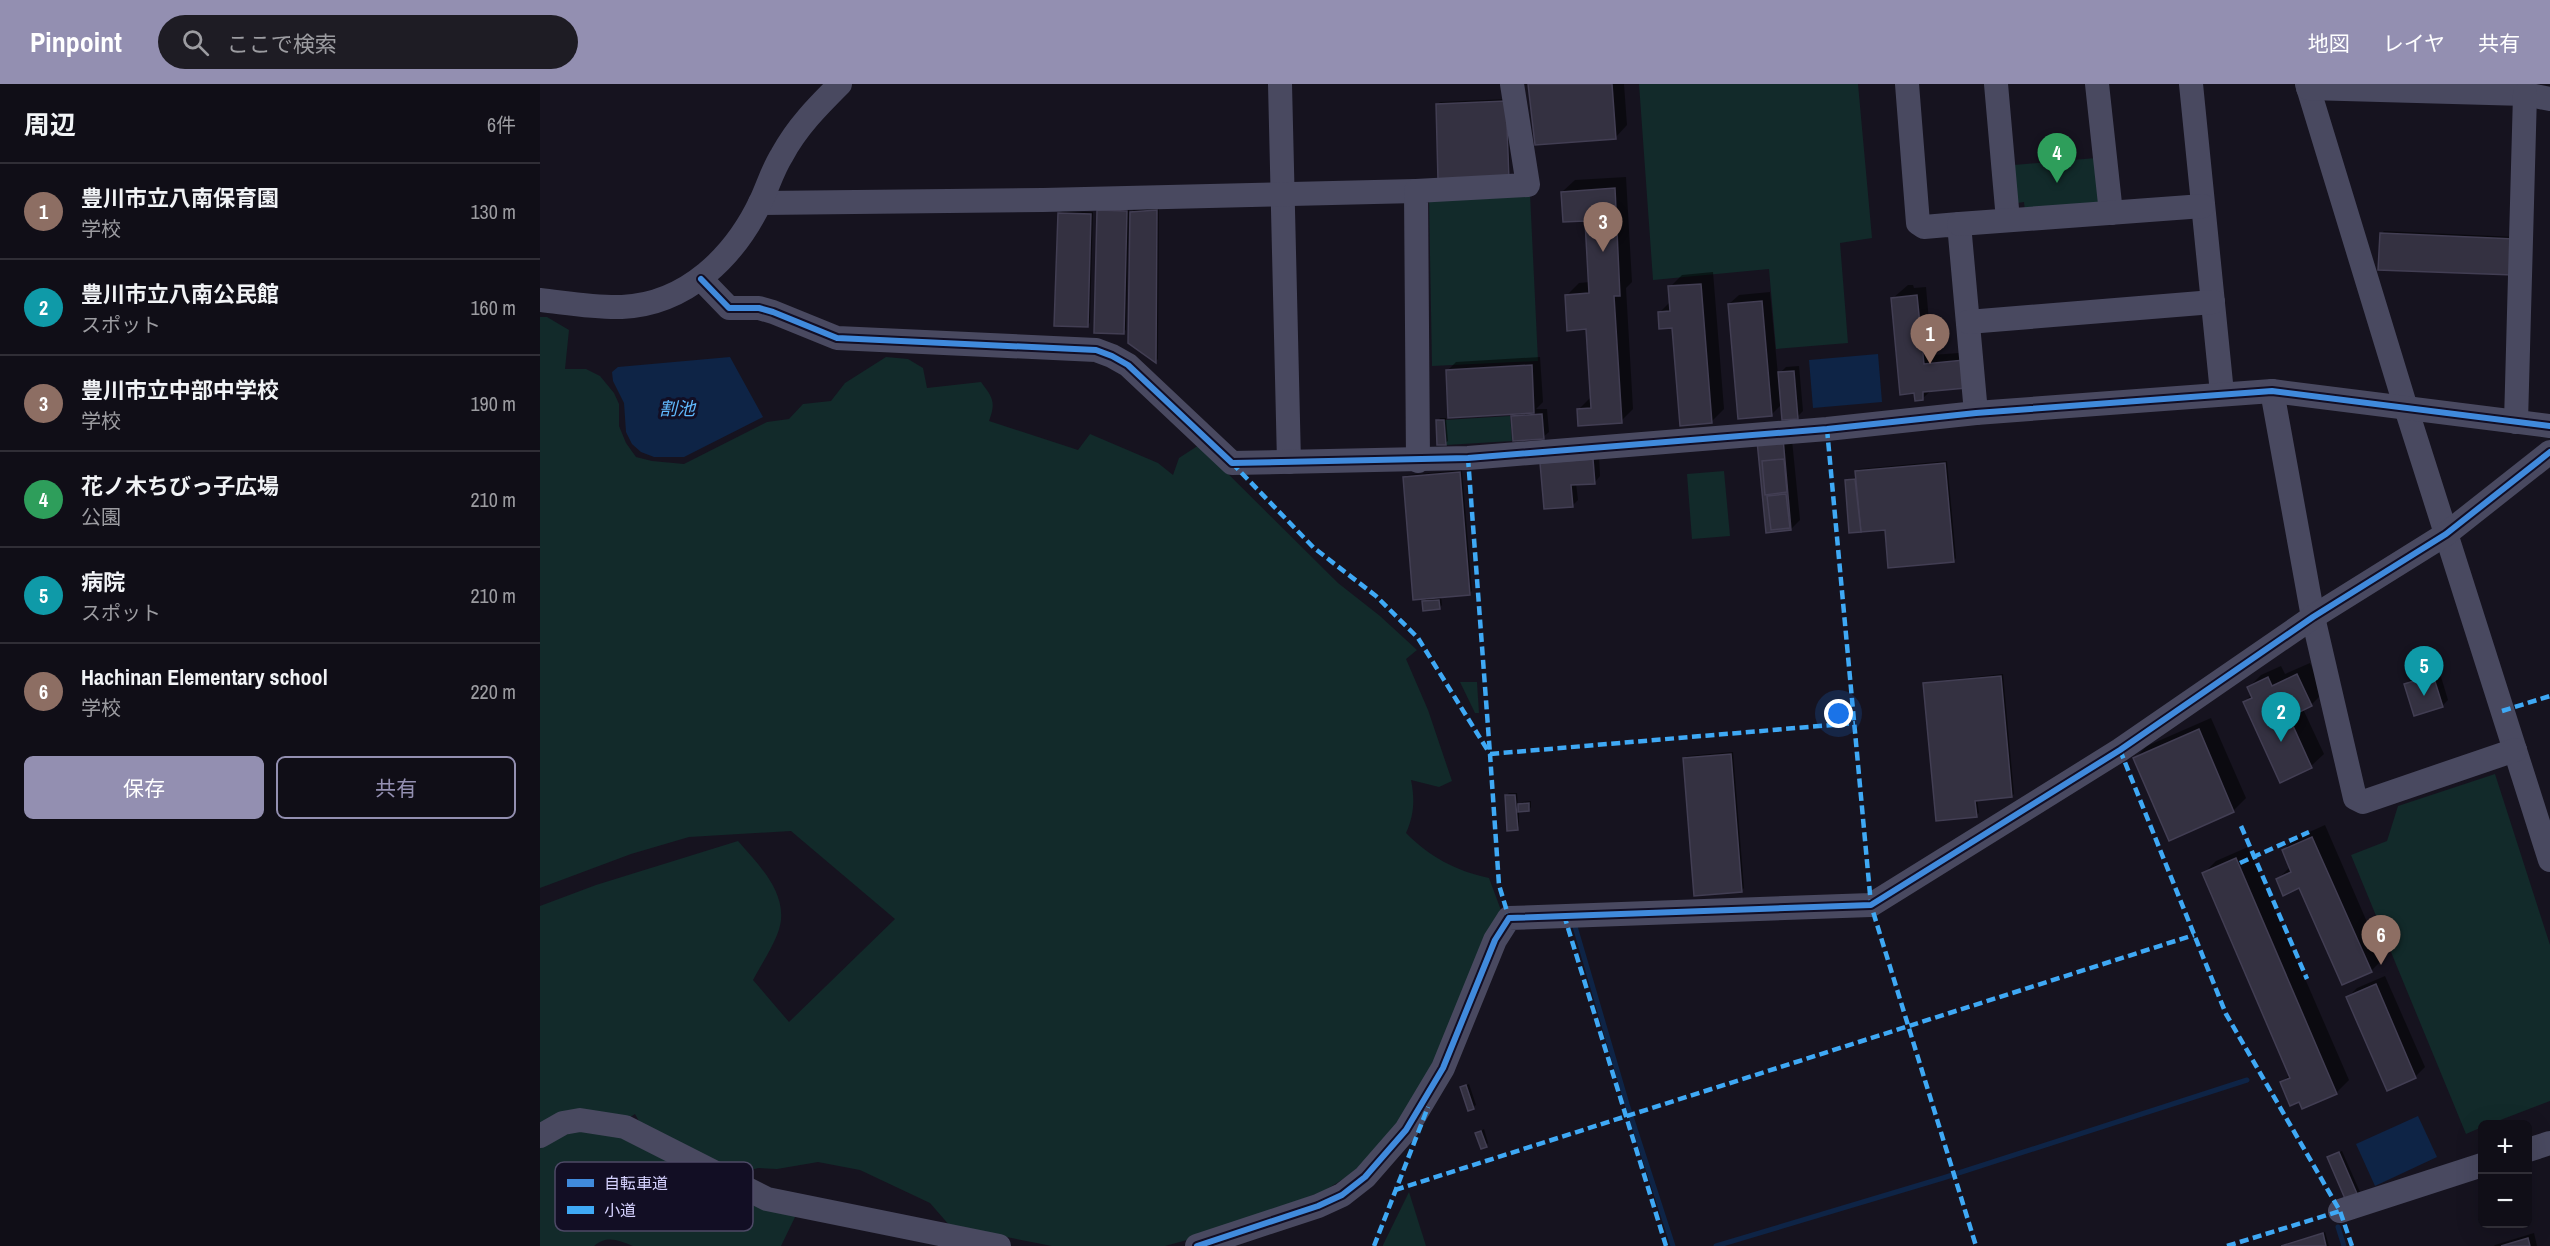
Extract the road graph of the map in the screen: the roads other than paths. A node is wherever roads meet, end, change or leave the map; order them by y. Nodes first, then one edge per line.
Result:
1 (840, 84) edge
2 (1280, 84) edge
3 (1512, 84) edge
4 (1907, 84) edge
5 (1996, 84) edge
6 (2097, 84) edge
7 (2191, 84) edge
8 (2307, 86) edge
9 (2524, 94) junction
10 (2550, 99) edge
11 (1416, 191) junction
12 (1284, 194) junction
13 (760, 203) junction
14 (2203, 206) junction
15 (2111, 213) junction
16 (2008, 220) junction
17 (1959, 224) junction
18 (701, 279) junction
19 (540, 300) edge
20 (2213, 302) junction
21 (1968, 322) junction
22 (2272, 391) junction
23 (2222, 393) junction
24 (2406, 408) junction
25 (1976, 413) junction
26 (2516, 422) junction
27 (2550, 426) edge
28 (2550, 452) edge
29 (1418, 461) junction
30 (1288, 462) junction
31 (2446, 534) junction
32 (2313, 618) junction
33 (2515, 750) junction
34 (2550, 860) edge
35 (540, 1136) edge
36 (2550, 1143) edge
37 (2532, 1149) edge
38 (694, 1162) edge
39 (2478, 1166) edge
40 (753, 1192) edge
41 (2340, 1211) dead end
42 (999, 1246) edge
43 (1197, 1246) edge

1 - 13 street
2 - 12 street
3 - 11 street
4 - 17 street
5 - 16 street
6 - 15 street
7 - 14 street
8 - 9 street
8 - 24 street
9 - 10 street
9 - 26 street
11 - 12 street
11 - 29 street
12 - 13 street
12 - 30 street
13 - 18 street
14 - 15 street
14 - 20 street
15 - 16 street
16 - 17 street
17 - 21 street
18 - 19 street
18 - 30 street
20 - 21 street
20 - 23 street
21 - 25 street
22 - 23 street
22 - 24 street
22 - 32 street
23 - 25 street
24 - 26 street
24 - 31 street
25 - 29 street
26 - 27 street
28 - 31 street
29 - 30 street
31 - 32 street
31 - 33 street
32 - 33 street
32 - 43 street
33 - 34 street
35 - 38 street
36 - 37 street
39 - 41 street
40 - 42 street

